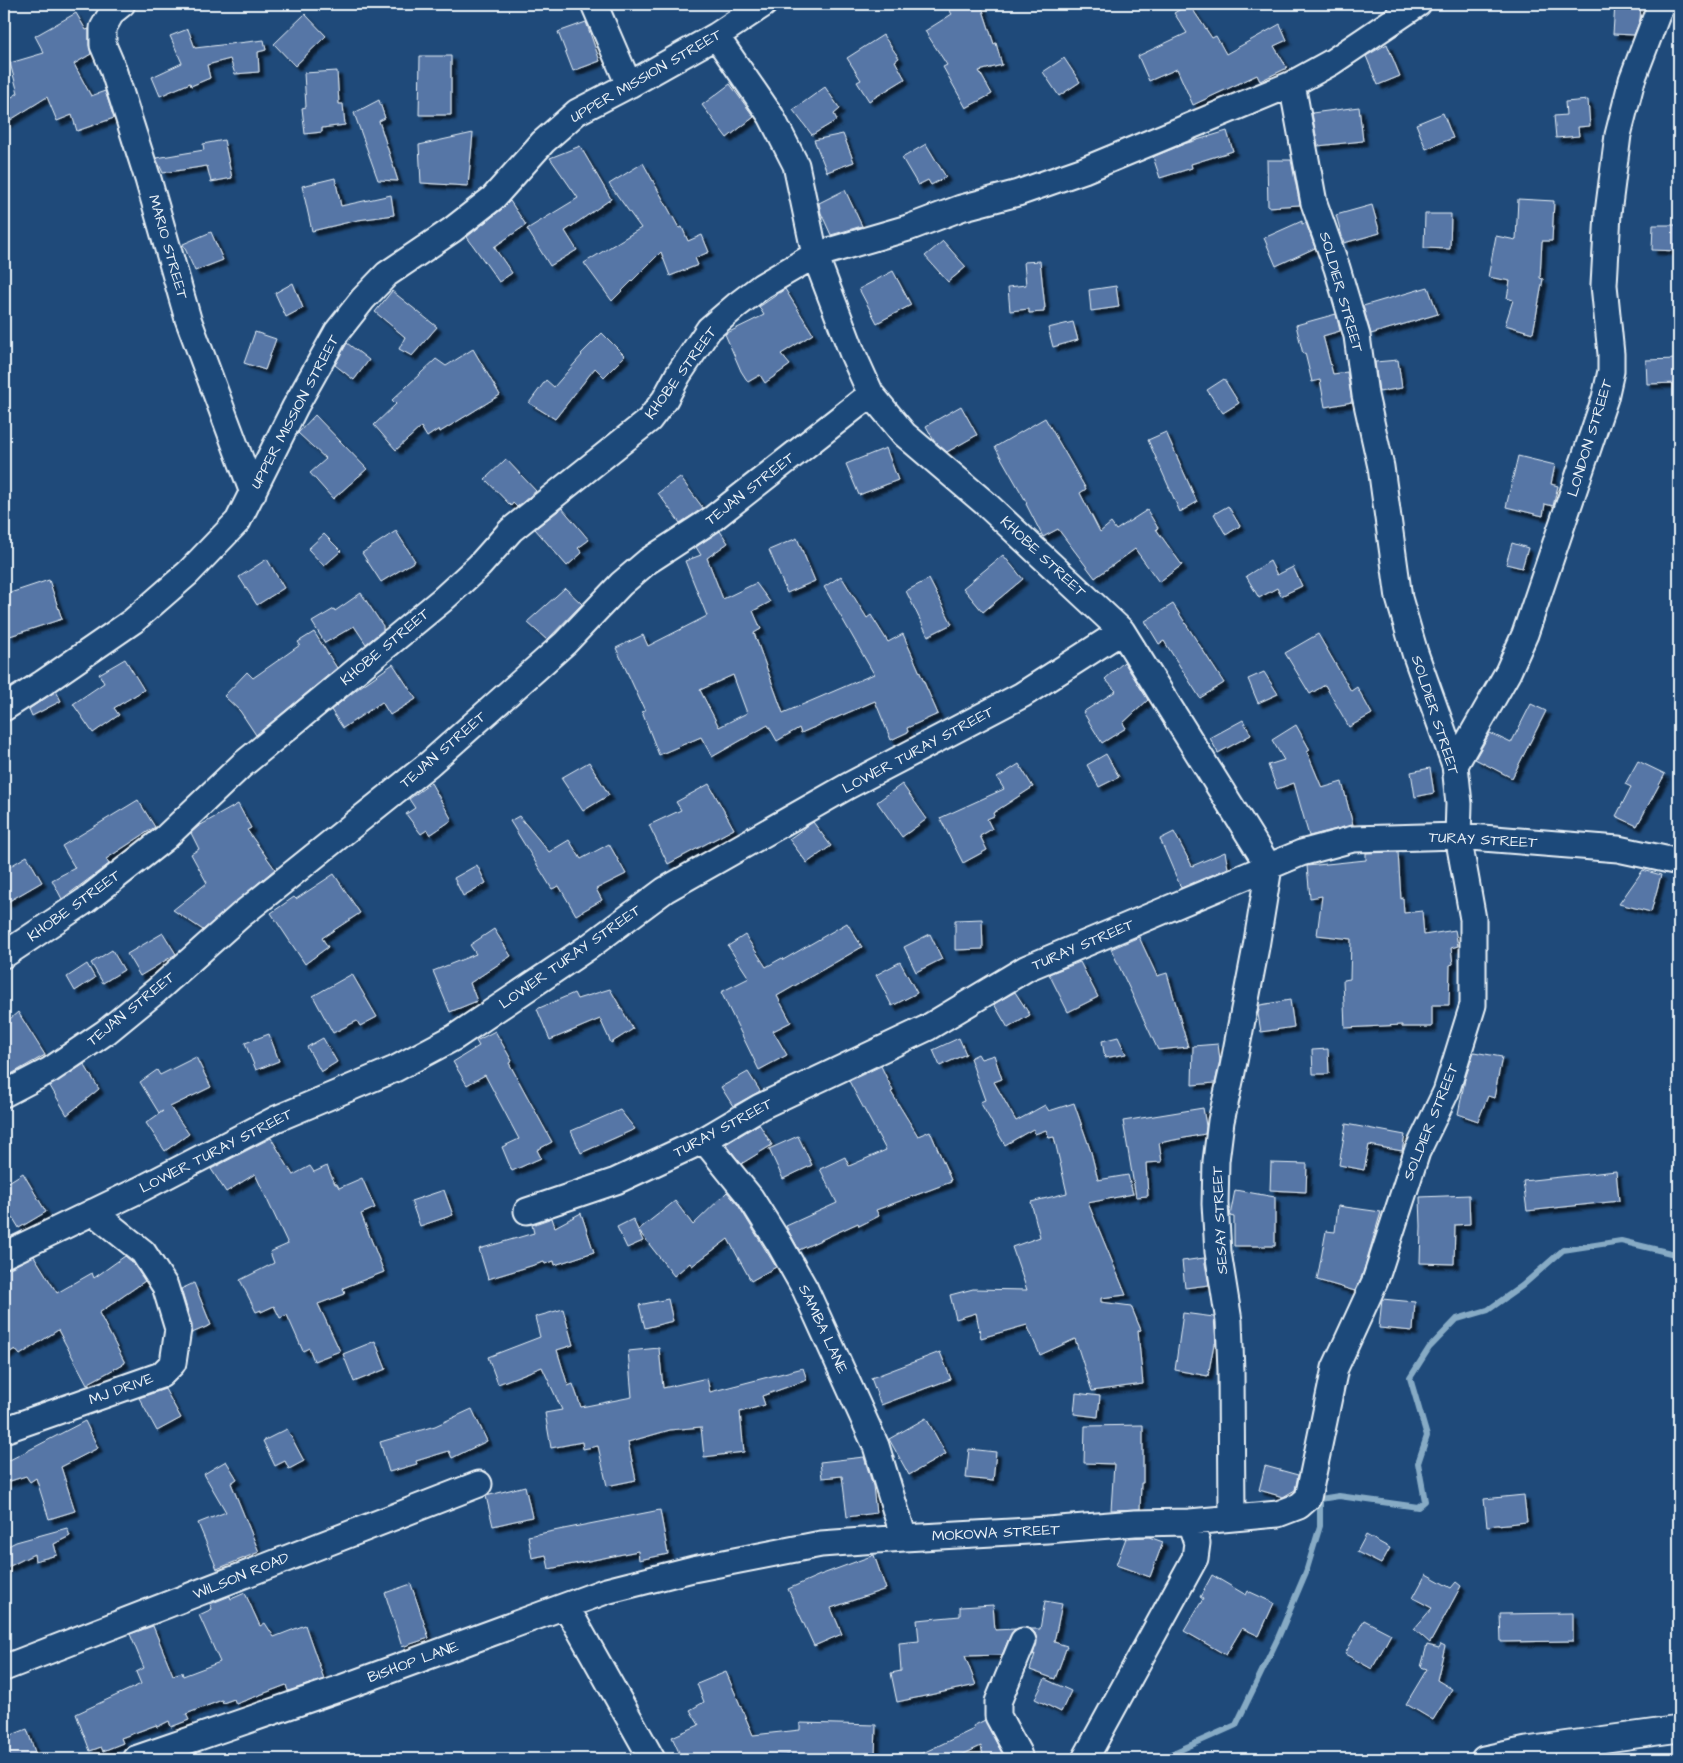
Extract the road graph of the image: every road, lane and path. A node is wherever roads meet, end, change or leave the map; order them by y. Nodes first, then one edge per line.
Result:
1 (122, 4) edge
2 (594, 4) edge
3 (1418, 4) edge
4 (1661, 4) edge
5 (750, 8) edge
6 (716, 36) junction
7 (1292, 84) junction
8 (629, 86) junction
9 (815, 255) junction
10 (871, 394) junction
11 (253, 493) junction
12 (1122, 631) junction
13 (4, 708) edge
14 (1455, 765) junction
15 (1458, 836) junction
16 (1679, 862) edge
17 (1269, 867) junction
18 (4, 955) edge
19 (4, 1094) edge
20 (704, 1140) junction
21 (527, 1211) dead end
22 (93, 1212) junction
23 (4, 1256) edge
24 (4, 1430) edge
25 (479, 1484) dead end
26 (1299, 1506) joint
27 (1232, 1517) junction
28 (1190, 1522) junction
29 (904, 1538) junction
30 (693, 1568) joint
31 (566, 1606) junction
32 (1023, 1642) dead end
33 (4, 1668) edge
34 (1679, 1729) edge
35 (135, 1759) edge
36 (652, 1759) edge
37 (1020, 1759) edge
38 (1085, 1759) edge
39 (1484, 1759) edge

1 - 11 street, MARIO STREET
2 - 8 street
3 - 7 street
4 - 14 street, LONDON STREET
5 - 6 street, UPPER MISSION STREET
6 - 8 street, UPPER MISSION STREET
6 - 9 street
7 - 9 street
7 - 14 street, SOLDIER STREET
8 - 11 street, UPPER MISSION STREET
9 - 10 street, KHOBE STREET
9 - 18 street, KHOBE STREET
10 - 12 street, KHOBE STREET
10 - 19 street, TEJAN STREET
11 - 13 street, UPPER MISSION STREET
12 - 17 street, KHOBE STREET
12 - 22 street, LOWER TURAY STREET
14 - 15 street, SOLDIER STREET
15 - 16 street, TURAY STREET
15 - 17 street, TURAY STREET
15 - 26 street, SOLDIER STREET
17 - 20 street, TURAY STREET
17 - 27 street, SESAY STREET
20 - 21 street, TURAY STREET
20 - 29 street, SAMBA LANE
22 - 23 street, LOWER TURAY STREET
22 - 24 street, MJ DRIVE
25 - 33 street, WILSON ROAD
26 - 27 street, MOKOWA STREET
27 - 28 street, MOKOWA STREET
28 - 29 street, MOKOWA STREET
28 - 38 street
29 - 30 street, MOKOWA STREET
30 - 31 street, BISHOP LANE
31 - 35 street, BISHOP LANE
31 - 36 street
32 - 37 street
34 - 39 street

